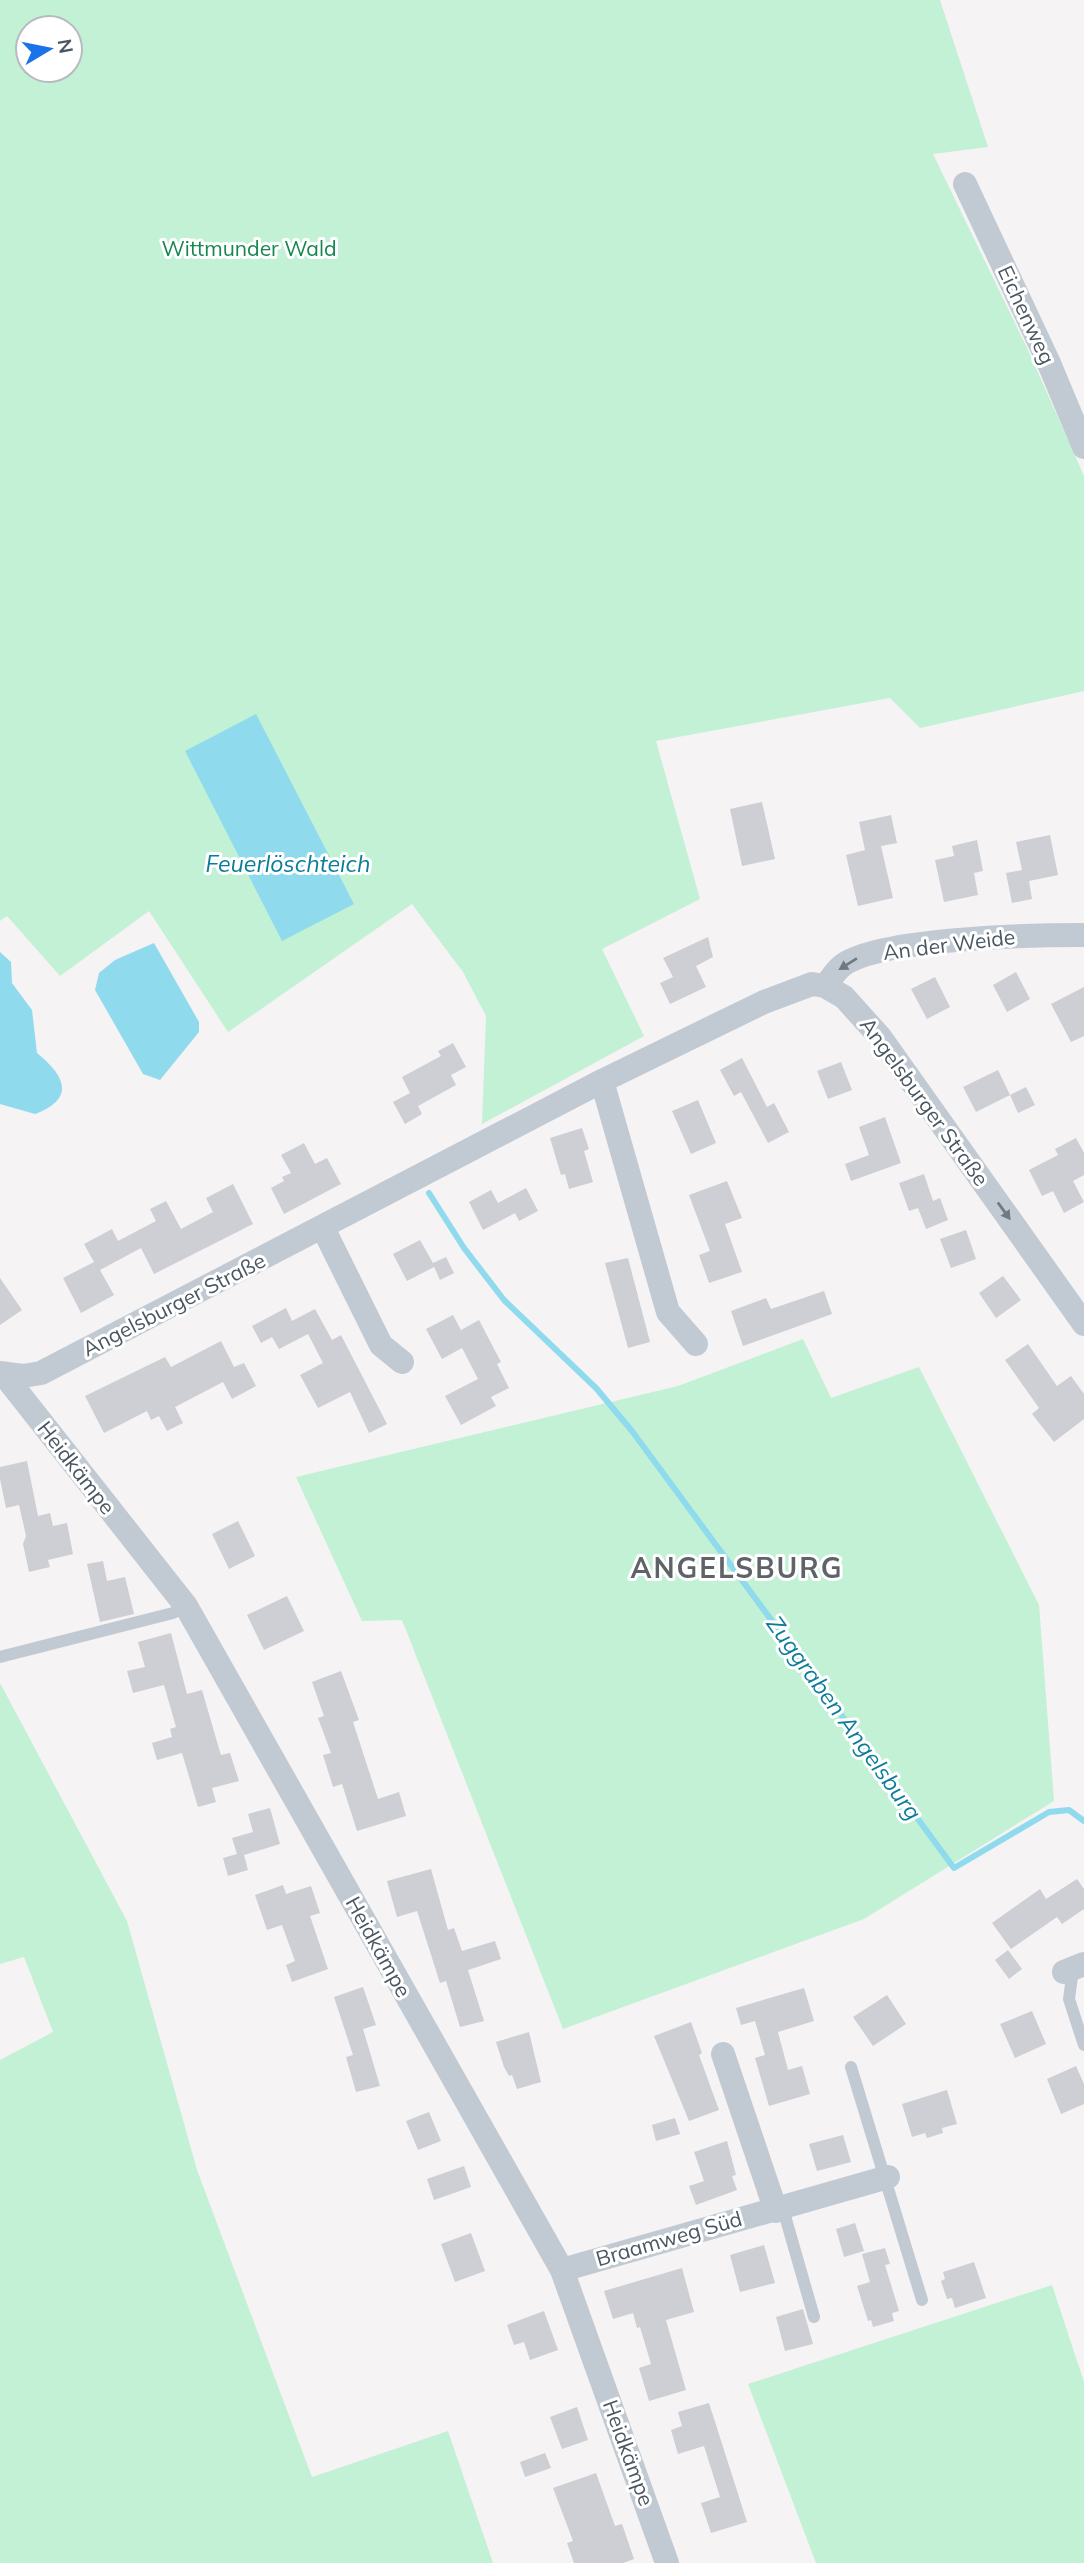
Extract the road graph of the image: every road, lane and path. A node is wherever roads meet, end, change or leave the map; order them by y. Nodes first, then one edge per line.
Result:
1 (965, 184) dead end
2 (1084, 447) edge
3 (1084, 935) edge
4 (825, 986) junction
5 (602, 1081) junction
6 (323, 1228) junction
7 (1084, 1324) edge
8 (696, 1344) dead end
9 (402, 1362) dead end
10 (9, 1375) edge
11 (186, 1606) junction
12 (0, 1657) edge
13 (1074, 1968) edge
14 (1084, 2045) edge
15 (723, 2054) dead end
16 (851, 2067) dead end
17 (886, 2177) junction
18 (780, 2210) junction
19 (562, 2270) junction
20 (922, 2300) dead end
21 (814, 2317) dead end
22 (667, 2563) edge

1 - 2 street, Eichenweg
3 -> 4 street, An der Weide
4 - 5 street, Angelsburger Straße
4 -> 7 street, Angelsburger Straße
5 - 6 street, Angelsburger Straße
5 - 8 street
6 - 9 street
6 - 10 street, Angelsburger Straße
10 - 11 street, Heidkämpe
11 - 12 lane
11 - 19 street, Heidkämpe
13 - 14 lane
15 - 18 street
16 - 17 lane
17 - 18 street, Braamweg Süd
17 - 20 lane
18 - 19 street, Braamweg Süd
18 - 21 lane
19 - 22 street, Heidkämpe

